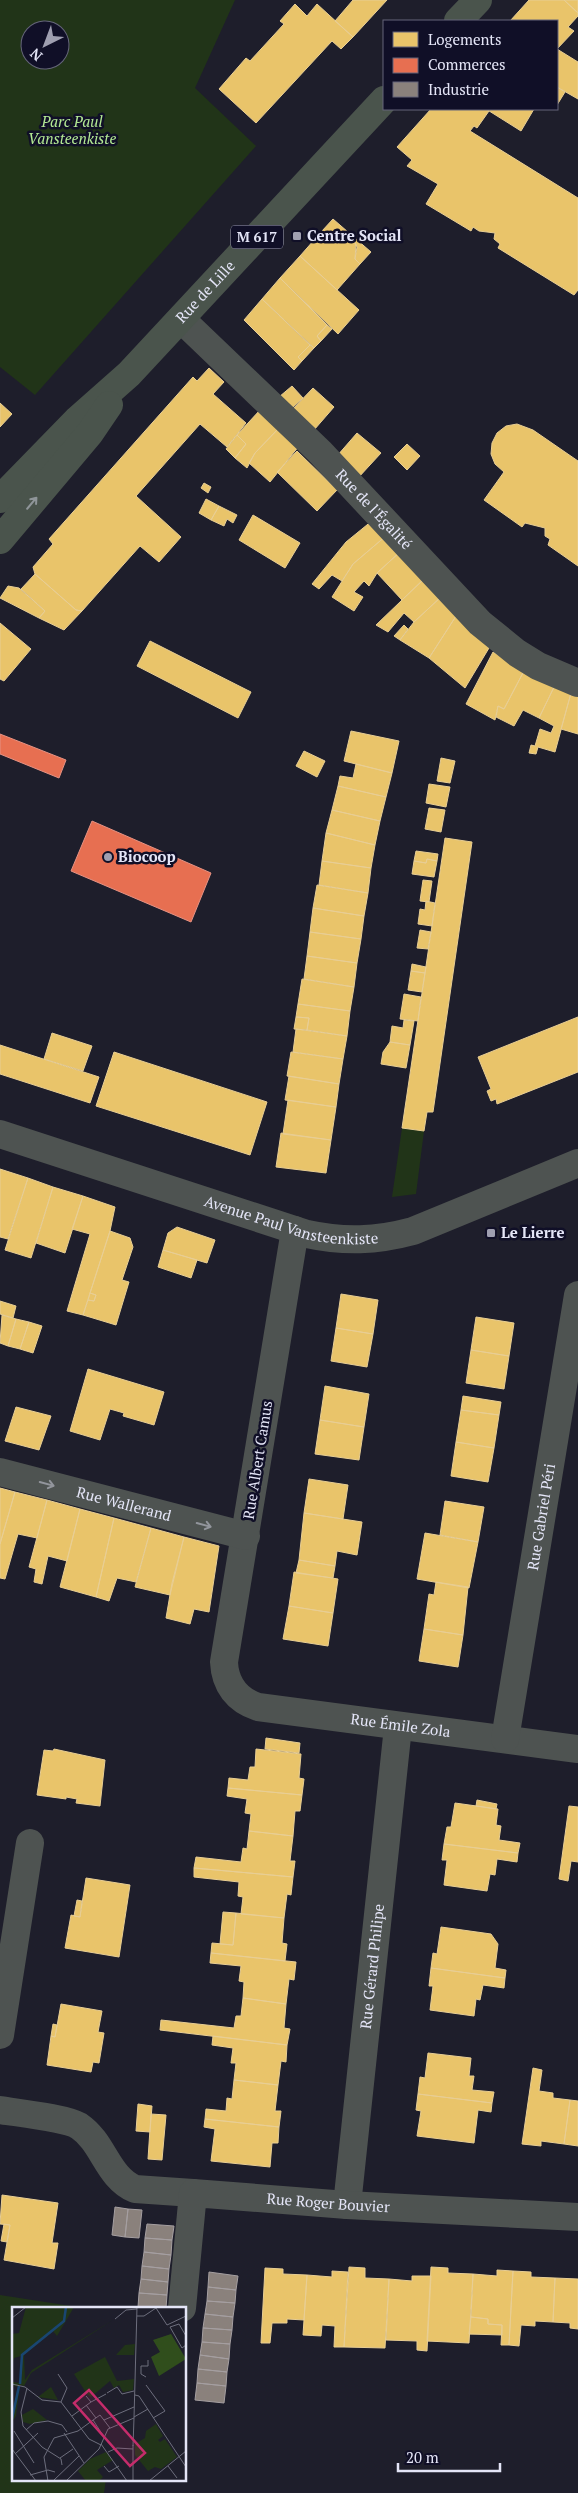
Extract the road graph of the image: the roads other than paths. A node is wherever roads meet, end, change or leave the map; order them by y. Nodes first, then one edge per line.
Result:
1 (478, 0) edge
2 (459, 20) edge
3 (383, 101) edge
4 (181, 319) junction
5 (129, 374) junction
6 (0, 498) edge
7 (0, 540) edge
8 (578, 684) edge
9 (0, 1134) edge
10 (578, 1163) edge
11 (295, 1230) junction
12 (578, 1295) edge
13 (0, 1472) edge
14 (246, 1536) junction
15 (231, 1688) joint
16 (398, 1727) junction
17 (505, 1739) junction
18 (578, 1749) edge
19 (30, 1842) dead end
20 (10, 1908) edge
21 (0, 2035) edge
22 (0, 2110) edge
23 (193, 2193) junction
24 (347, 2205) junction
25 (578, 2217) edge
26 (182, 2307) edge

1 - 2 main road
3 - 4 main road, Rue de Lille / M 617
4 - 5 main road, Rue de Lille / M 617
4 - 8 street, Rue de l'Égalité
5 - 6 main road, Rue de Lille / M 617
7 -> 5 main road, Rue de Lille / M 617
9 - 11 street, Avenue Paul Vansteenkiste
10 - 11 street, Avenue Paul Vansteenkiste
11 - 14 street, Rue Albert Camus
12 - 17 street, Rue Gabriel Péri
13 -> 14 street, Rue Wallerand
14 - 15 street, Rue Albert Camus
15 - 16 street, Rue Émile Zola
16 - 17 street, Rue Émile Zola
16 - 24 street, Rue Gérard Philipe
17 - 18 street, Rue Émile Zola
19 - 20 street
20 - 21 street
22 - 23 street, Rue Roger Bouvier
23 - 24 street, Rue Roger Bouvier
23 - 26 street
24 - 25 street, Rue Roger Bouvier

